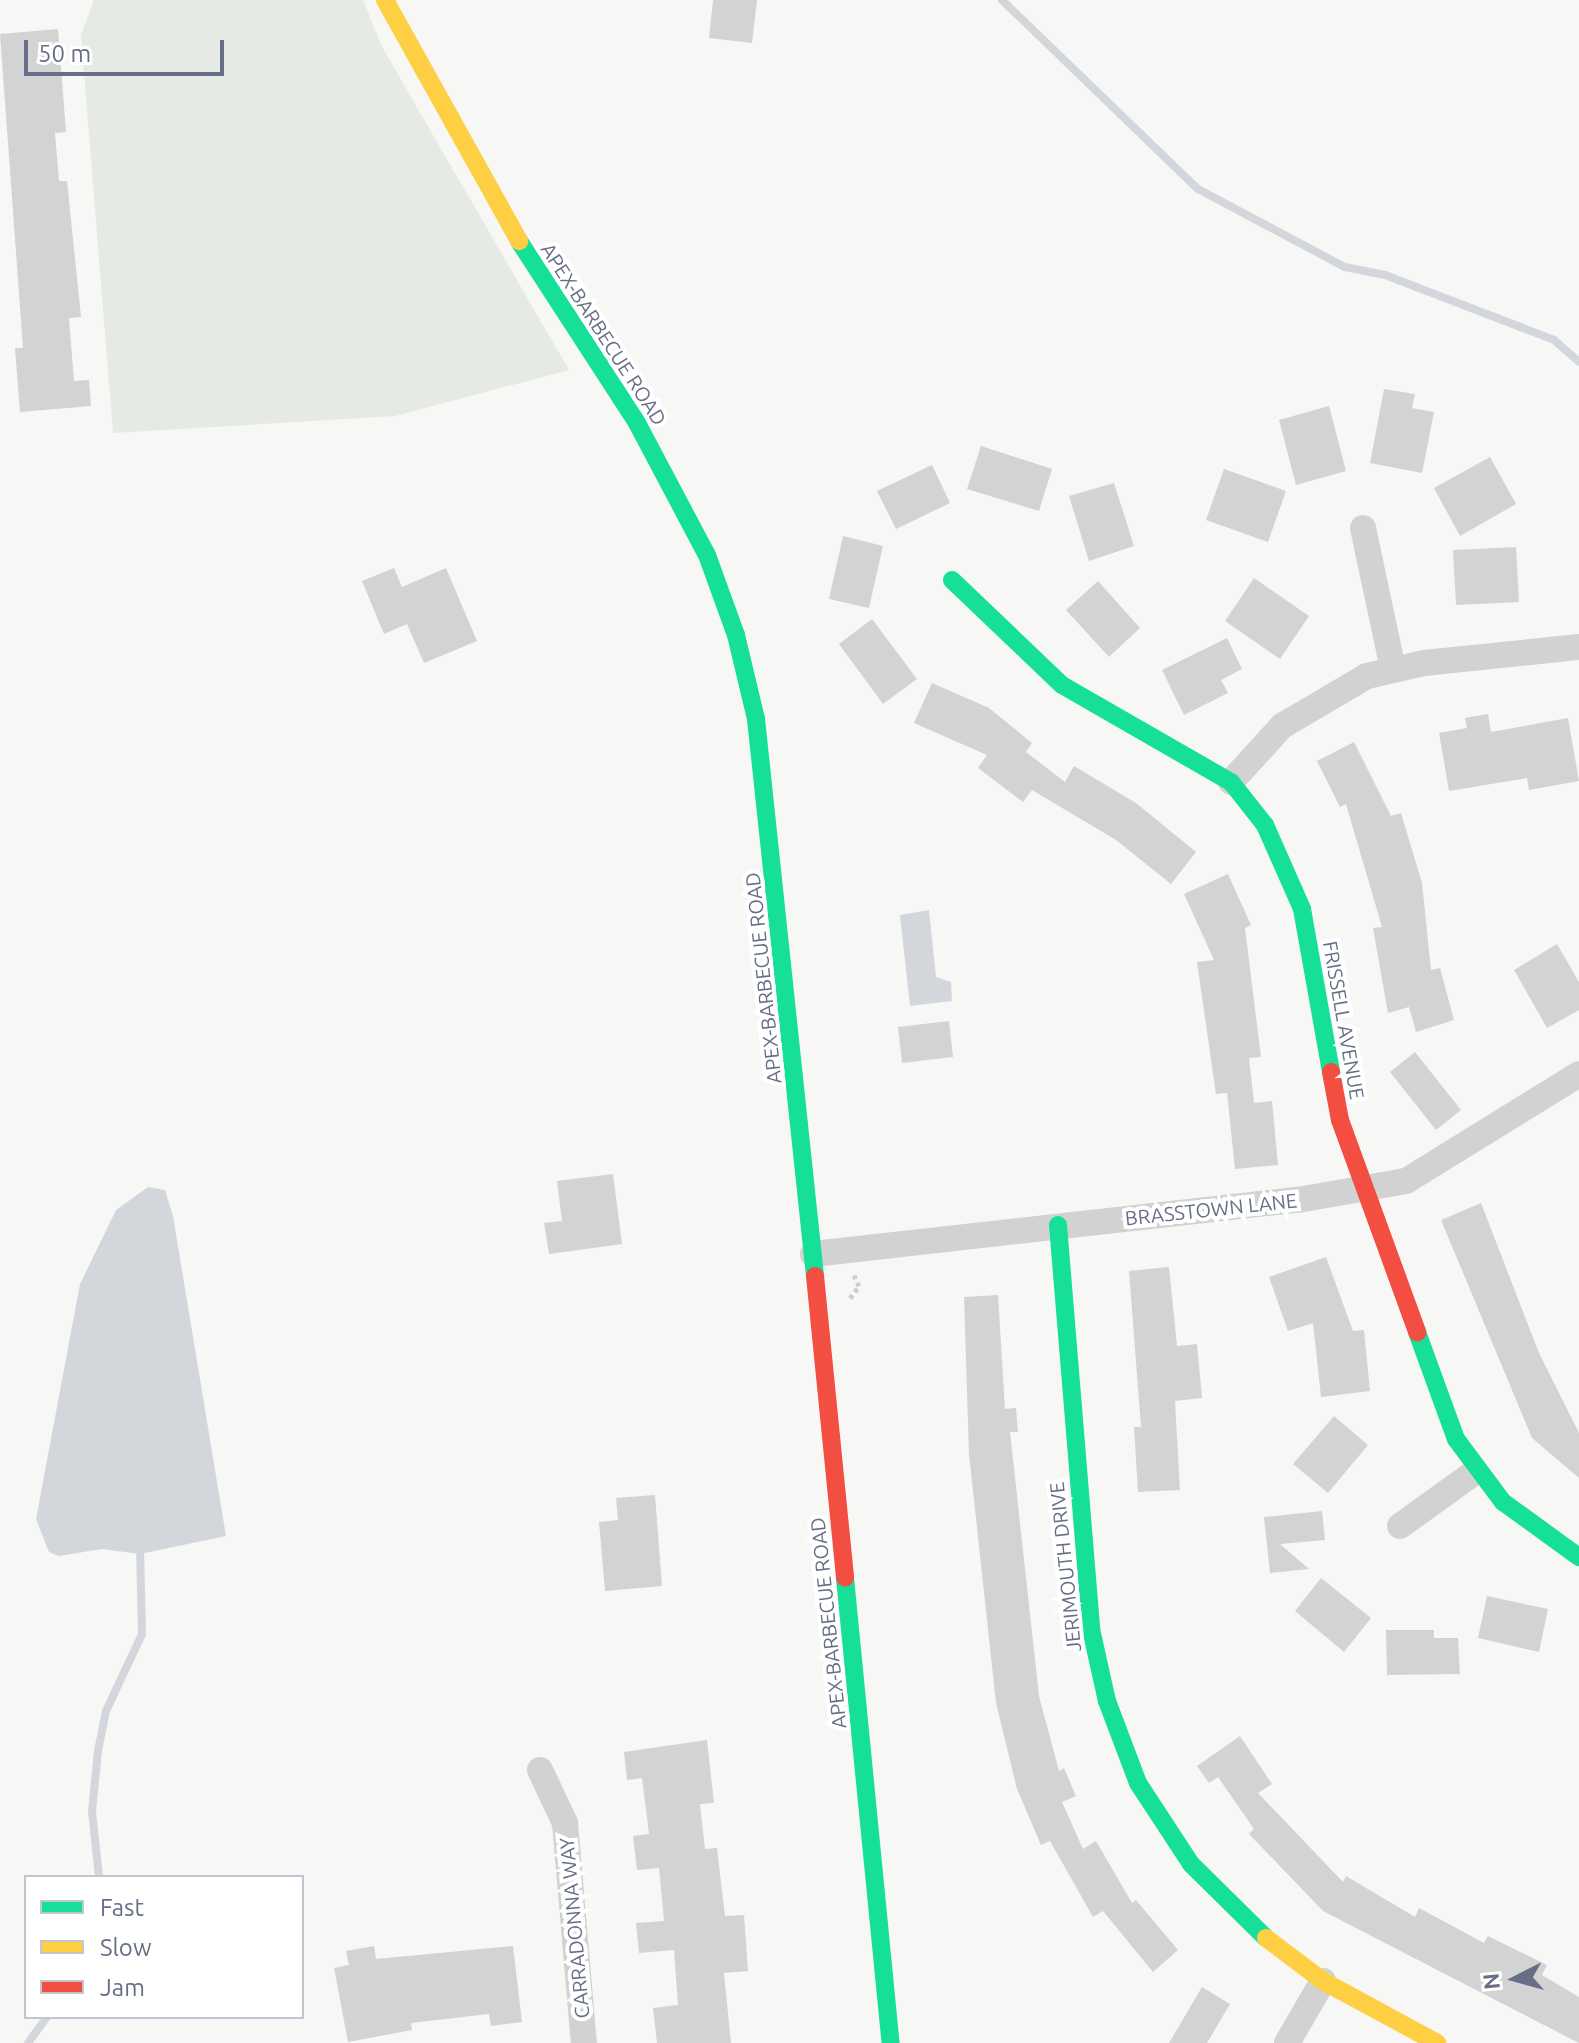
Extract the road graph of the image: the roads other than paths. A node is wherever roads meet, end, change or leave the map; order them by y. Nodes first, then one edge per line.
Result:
1 (385, 0) edge
2 (1363, 528) dead end
3 (952, 580) dead end
4 (1579, 647) edge
5 (1393, 669) junction
6 (1231, 782) junction
7 (1579, 1074) edge
8 (1365, 1189) junction
9 (1058, 1225) junction
10 (813, 1254) junction
11 (1475, 1472) junction
12 (1400, 1526) dead end
13 (1579, 1557) edge
14 (540, 1770) dead end
15 (1323, 1981) junction
16 (584, 2043) edge
17 (891, 2043) edge
18 (1287, 2043) edge
19 (1437, 2043) edge

1 - 10 street, APEX-BARBECUE ROAD
2 - 5 street
3 - 6 street, FRISSELL AVENUE
4 - 5 street
5 - 6 street
6 - 8 street, FRISSELL AVENUE
7 - 8 street, BRASSTOWN LANE
8 - 9 street, BRASSTOWN LANE
8 - 11 street, FRISSELL AVENUE
9 - 10 street, BRASSTOWN LANE
9 - 15 street, JERIMOUTH DRIVE
10 - 17 street, APEX-BARBECUE ROAD
11 - 12 street
11 - 13 street, FRISSELL AVENUE
14 - 16 street, CARRADONNA WAY
15 - 18 street
15 - 19 street, JERIMOUTH DRIVE

